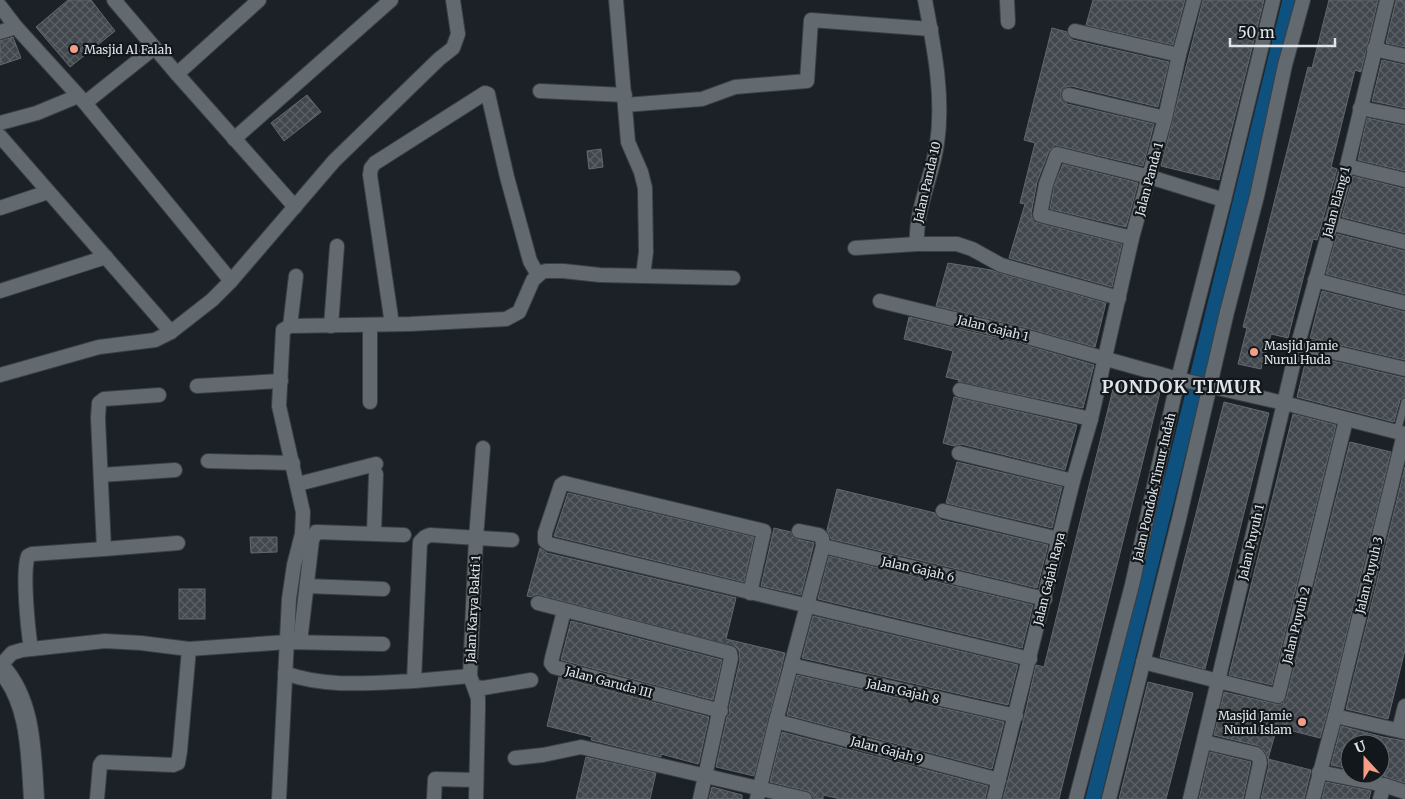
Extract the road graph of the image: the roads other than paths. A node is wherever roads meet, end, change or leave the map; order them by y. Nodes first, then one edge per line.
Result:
1 (259, 0) edge
2 (391, 0) edge
3 (453, 0) edge
4 (616, 0) edge
5 (925, 0) edge
6 (1007, 0) edge
7 (1194, 0) edge
8 (1273, 0) edge
9 (1302, 0) edge
10 (1387, 0) edge
11 (116, 1) edge
12 (0, 6) edge
13 (1008, 22) dead end
14 (16, 27) junction
15 (930, 29) junction
16 (1075, 31) dead end
17 (0, 32) edge
18 (154, 48) junction
19 (1374, 49) junction
20 (1179, 55) junction
21 (1405, 56) edge
22 (176, 74) junction
23 (540, 92) dead end
24 (1069, 95) dead end
25 (81, 99) junction
26 (625, 100) junction
27 (1360, 108) junction
28 (1165, 118) junction
29 (1405, 118) edge
30 (0, 123) edge
31 (0, 136) edge
32 (234, 139) junction
33 (1346, 166) junction
34 (1150, 177) junction
35 (1405, 180) edge
36 (48, 192) junction
37 (1224, 200) junction
38 (295, 207) junction
39 (0, 208) edge
40 (1330, 223) junction
41 (1132, 238) junction
42 (1405, 242) edge
43 (917, 244) junction
44 (337, 246) dead end
45 (855, 248) dead end
46 (106, 258) junction
47 (538, 275) junction
48 (296, 276) dead end
49 (643, 276) junction
50 (734, 278) dead end
51 (1315, 280) junction
52 (231, 281) junction
53 (0, 291) edge
54 (1119, 298) junction
55 (880, 301) dead end
56 (1405, 303) edge
57 (392, 324) junction
58 (370, 325) junction
59 (290, 326) junction
60 (331, 326) junction
61 (171, 332) junction
62 (1298, 344) junction
63 (1105, 358) junction
64 (1405, 369) edge
65 (0, 375) edge
66 (1181, 380) junction
67 (281, 381) junction
68 (1206, 385) junction
69 (197, 386) dead end
70 (960, 390) dead end
71 (159, 395) dead end
72 (370, 402) dead end
73 (1405, 402) edge
74 (1284, 403) junction
75 (1091, 420) junction
76 (1346, 420) junction
77 (1402, 433) edge
78 (482, 448) dead end
79 (960, 453) dead end
80 (208, 461) dead end
81 (293, 463) junction
82 (175, 470) dead end
83 (101, 476) junction
84 (1073, 481) junction
85 (298, 484) junction
86 (943, 512) dead end
87 (799, 531) dead end
88 (374, 533) junction
89 (404, 535) dead end
90 (476, 538) junction
91 (1059, 539) junction
92 (512, 540) dead end
93 (178, 543) dead end
94 (823, 546) junction
95 (104, 549) junction
96 (306, 586) junction
97 (383, 589) dead end
98 (750, 593) junction
99 (1044, 599) junction
100 (538, 603) dead end
101 (808, 606) junction
102 (564, 611) junction
103 (294, 642) junction
104 (383, 644) dead end
105 (31, 649) junction
106 (189, 649) junction
107 (1030, 659) junction
108 (1143, 662) junction
109 (791, 665) junction
110 (0, 666) edge
111 (285, 673) junction
112 (531, 680) dead end
113 (414, 681) junction
114 (1219, 681) junction
115 (472, 682) junction
116 (1405, 706) edge
117 (721, 711) junction
118 (1016, 716) junction
119 (1335, 716) junction
120 (776, 720) junction
121 (1402, 731) edge
122 (1204, 742) junction
123 (515, 758) dead end
124 (1319, 772) junction
125 (706, 775) junction
126 (475, 780) junction
127 (998, 780) junction
128 (1384, 785) junction
129 (1405, 792) edge
130 (758, 793) edge
131 (34, 799) edge
132 (97, 799) edge
133 (279, 799) edge
134 (434, 799) edge
135 (476, 799) edge
136 (700, 799) edge
137 (805, 799) edge
138 (994, 799) edge
139 (1076, 799) edge
140 (1109, 799) edge
141 (1190, 799) edge
142 (1252, 799) edge
143 (1313, 799) edge
144 (1380, 799) edge

1 - 22 street
2 - 32 street
3 - 38 street
4 - 26 street
5 - 15 street, Jalan Panda 10
6 - 13 street
7 - 20 street, Jalan Panda 1
8 - 37 street, Jalan Pondok Timur Indah
9 - 68 street
10 - 19 street, Jalan Elang 1
11 - 18 street
12 - 14 street
14 - 17 street
14 - 25 street
15 - 26 street
15 - 43 street, Jalan Panda 10
16 - 20 street
18 - 22 street
18 - 25 street
19 - 21 street
19 - 27 street, Jalan Elang 1
20 - 28 street, Jalan Panda 1
22 - 32 street
23 - 26 street
24 - 28 street
25 - 30 street
25 - 52 street
26 - 49 street
27 - 29 street
27 - 33 street, Jalan Elang 1
28 - 34 street, Jalan Panda 1
31 - 36 street
32 - 38 street
33 - 35 street
33 - 40 street, Jalan Elang 1
34 - 37 street
34 - 41 street, Jalan Panda 1
34 - 41 street
36 - 39 street
36 - 46 street
37 - 66 street, Jalan Pondok Timur Indah
38 - 52 street
40 - 42 street
40 - 51 street, Jalan Elang 1
41 - 54 street, Jalan Panda 1
43 - 45 street
43 - 54 street
44 - 60 street
46 - 53 street
46 - 61 street
47 - 49 street
47 - 57 street
47 - 57 street
48 - 59 street
49 - 50 street
51 - 56 street
51 - 62 street, Jalan Elang 1
52 - 61 street
54 - 63 street, Jalan Panda 1
55 - 63 street, Jalan Gajah 1
57 - 58 street
58 - 60 street
58 - 72 street
59 - 60 street
59 - 67 street
61 - 65 street
62 - 64 street
62 - 74 street, Jalan Elang 1
63 - 66 street, Jalan Gajah 1
63 - 75 street, Jalan Gajah Raya
66 - 68 street, Jalan Gajah 1
66 - 139 street, Jalan Pondok Timur Indah
67 - 69 street
67 - 81 street
68 - 74 street, Jalan Gajah 1
68 - 108 street
70 - 75 street
71 - 83 street
73 - 77 lane
74 - 76 street, Jalan Gajah 1
74 - 114 street, Jalan Puyuh 1
75 - 84 street, Jalan Gajah Raya
76 - 77 street, Jalan Gajah 1
76 - 114 street, Jalan Puyuh 2
77 - 119 street, Jalan Puyuh 3
78 - 90 street, Jalan Karya Bakti 1
79 - 84 street
80 - 81 street
81 - 85 street
82 - 83 street
83 - 95 street
84 - 91 street, Jalan Gajah Raya
85 - 88 street
85 - 103 street
86 - 91 street
87 - 94 street, Jalan Gajah 6
88 - 89 street
88 - 96 street
90 - 92 street
90 - 113 street
90 - 115 street, Jalan Karya Bakti 1
91 - 99 street, Jalan Gajah Raya
93 - 95 street
94 - 99 street, Jalan Gajah 6
94 - 101 street
95 - 105 street
96 - 97 street
96 - 103 street
98 - 98 street
98 - 101 street
99 - 107 street, Jalan Gajah Raya
100 - 102 street
101 - 107 street
101 - 109 street
102 - 117 street
102 - 117 street, Jalan Garuda III
103 - 104 street
103 - 106 street
103 - 111 street
105 - 106 street
105 - 110 street
106 - 132 street
107 - 118 street, Jalan Gajah Raya
108 - 114 street, Jalan Puyuh 2
108 - 140 street
109 - 118 street, Jalan Gajah 8
109 - 120 street
110 - 131 main road
111 - 113 street
111 - 133 street
112 - 115 street
113 - 115 street
114 - 122 street, Jalan Puyuh 1
115 - 126 street, Jalan Karya Bakti 1
116 - 121 street
117 - 125 street
118 - 127 street, Jalan Gajah Raya
119 - 121 street
119 - 124 street, Jalan Puyuh 3
120 - 127 street, Jalan Gajah 9
120 - 130 street
122 - 141 street, Jalan Puyuh 1
122 - 142 street
123 - 125 street
124 - 128 street
124 - 143 street, Jalan Puyuh 3
125 - 130 street
125 - 136 street
126 - 134 street
126 - 135 street, Jalan Karya Bakti 1
127 - 138 street, Jalan Gajah Raya
128 - 129 street
128 - 144 street
130 - 137 street

